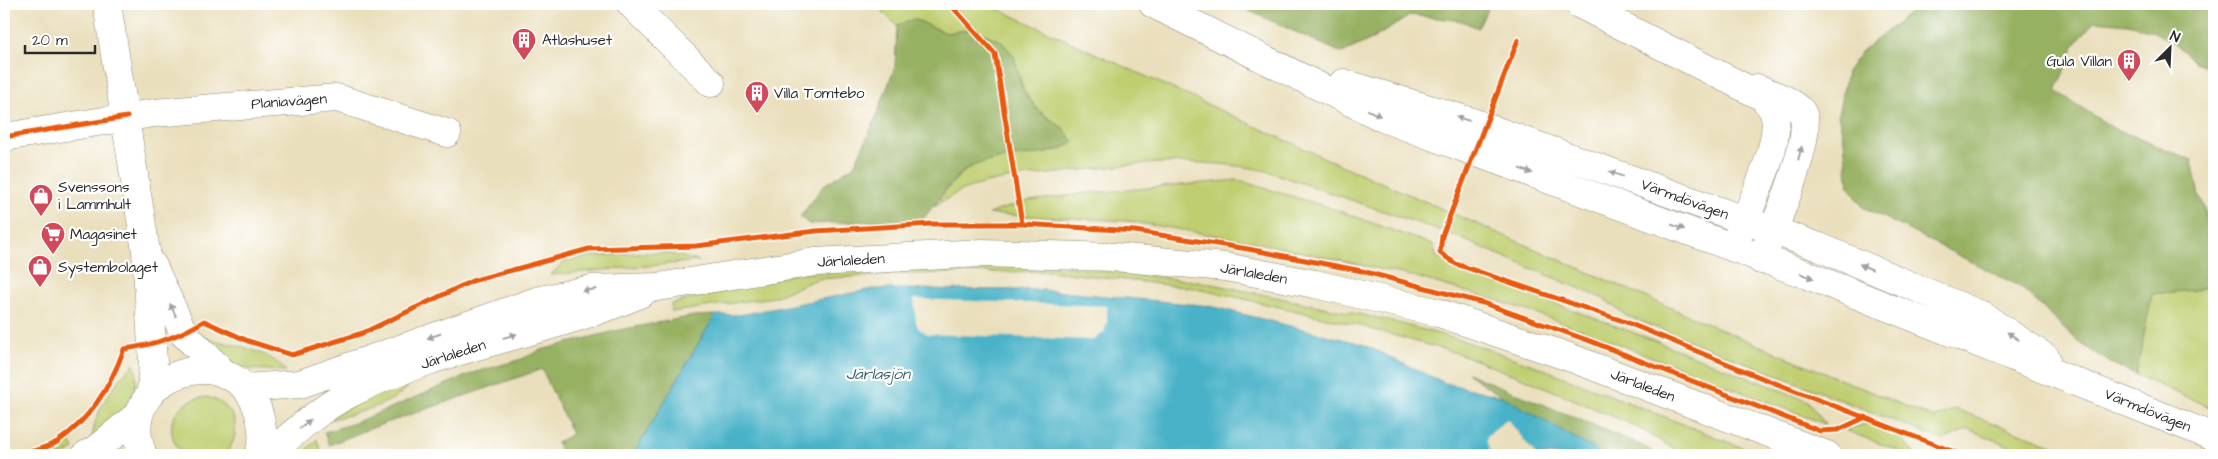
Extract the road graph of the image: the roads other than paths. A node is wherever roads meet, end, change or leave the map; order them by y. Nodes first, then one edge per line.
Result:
1 (107, 4) edge
2 (631, 4) edge
3 (1153, 4) edge
4 (1579, 4) edge
5 (1267, 61) junction
6 (1693, 61) junction
7 (711, 83) dead end
8 (127, 117) junction
9 (447, 133) dead end
10 (4, 137) edge
11 (1744, 220) junction
12 (1772, 231) junction
13 (1733, 248) junction
14 (146, 252) junction
15 (1761, 260) junction
16 (655, 288) junction
17 (235, 381) junction
18 (2082, 383) junction
19 (146, 403) junction
20 (2214, 437) edge
21 (86, 455) edge
22 (143, 455) edge
23 (258, 455) edge
24 (268, 455) edge
25 (1827, 455) edge

1 - 8 main road
2 - 7 main road
3 - 5 main road, Värmdövägen
4 - 6 main road
11 -> 5 main road, Värmdövägen
5 -> 13 main road, Värmdövägen
6 - 11 main road
12 -> 6 main road
8 - 9 main road, Planiavägen
8 - 10 main road, Planiavägen
8 - 14 main road
11 - 12 main road, Värmdövägen
11 - 13 main road
12 - 15 main road
18 -> 12 main road, Värmdövägen
13 - 15 main road, Värmdövägen
17 -> 14 main road
14 - 19 main road
15 -> 18 main road, Värmdövägen
16 -> 17 main road, Järlaleden
24 -> 16 main road, Järlaleden
16 - 25 main road, Järlaleden
17 - 19 main road, Järlaleden
17 - 23 main road
18 - 20 main road, Värmdövägen
19 - 21 main road
19 - 22 main road

